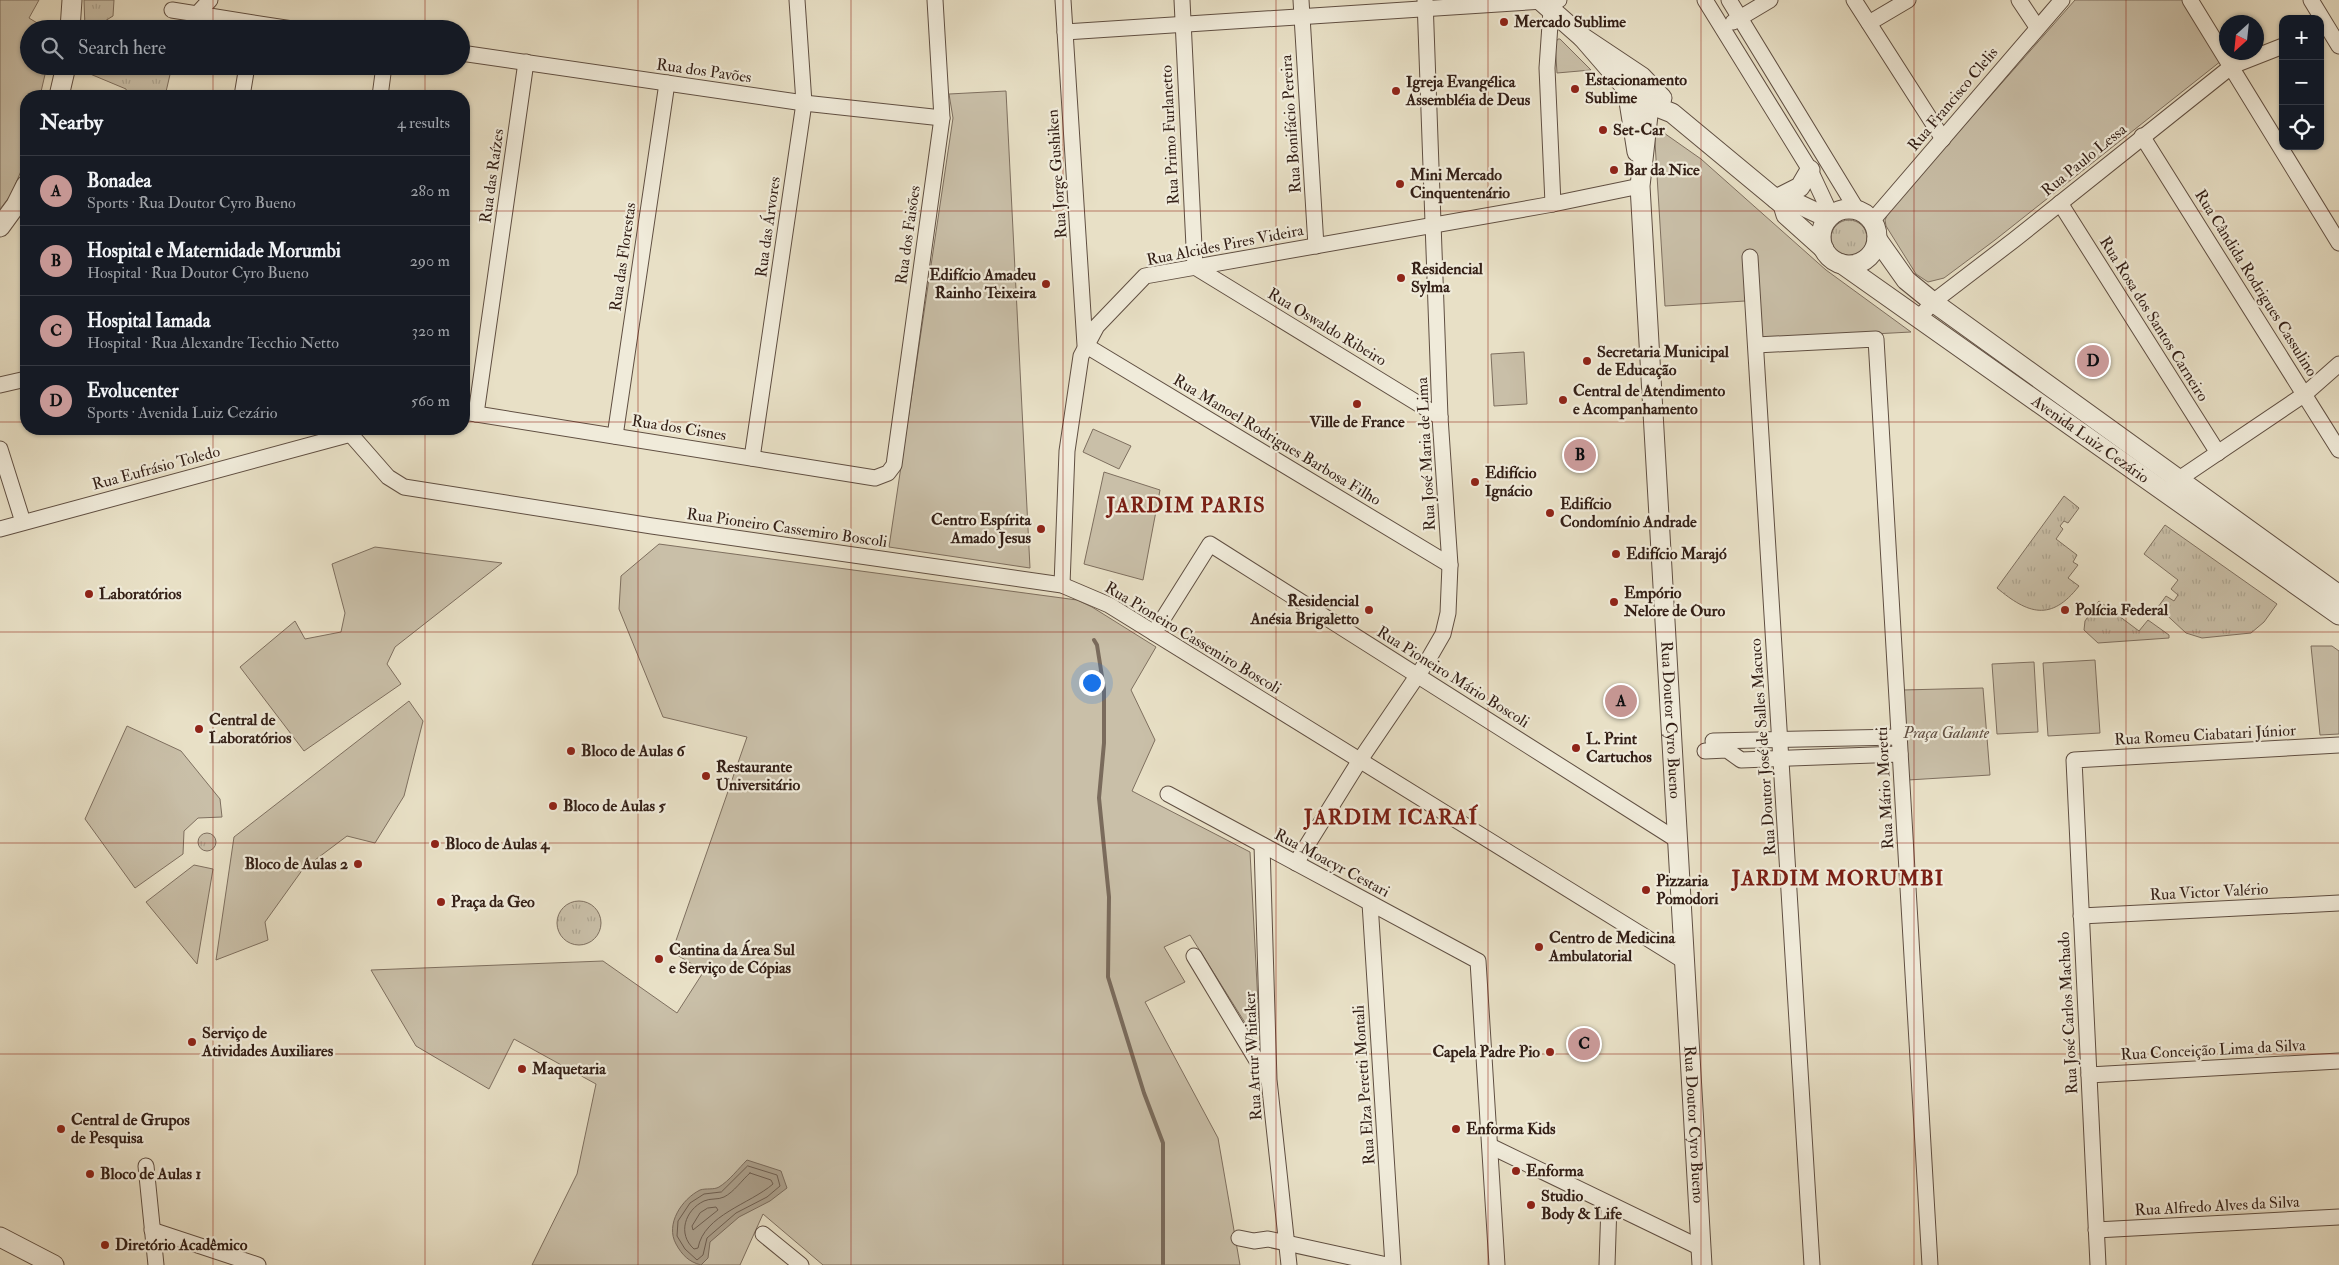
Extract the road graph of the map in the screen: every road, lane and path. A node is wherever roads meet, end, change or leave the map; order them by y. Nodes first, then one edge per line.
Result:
1 (72, 0) edge
2 (210, 0) edge
3 (797, 0) edge
4 (935, 0) edge
5 (1063, 0) edge
6 (1182, 0) edge
7 (1301, 0) edge
8 (1705, 0) edge
9 (1729, 0) edge
10 (1770, 0) edge
11 (1854, 0) edge
12 (1908, 0) edge
13 (2019, 0) edge
14 (2062, 0) edge
15 (2190, 0) edge
16 (2312, 0) edge
17 (1548, 3) edge
18 (1425, 4) edge
19 (172, 10) dead end
20 (197, 14) junction
21 (1302, 16) junction
22 (1741, 17) junction
23 (71, 20) edge
24 (225, 20) edge
25 (1869, 23) junction
26 (1182, 25) junction
27 (1723, 27) junction
28 (2037, 27) junction
29 (2329, 27) edge
30 (1065, 32) junction
31 (1582, 37) junction
32 (2339, 46) edge
33 (2279, 48) edge
34 (470, 54) edge
35 (526, 62) junction
36 (2232, 66) junction
37 (64, 75) edge
38 (246, 75) edge
39 (383, 75) edge
40 (667, 84) junction
41 (1627, 89) junction
42 (60, 90) edge
43 (243, 90) edge
44 (381, 90) edge
45 (1648, 90) junction
46 (804, 103) junction
47 (942, 118) junction
48 (2142, 136) junction
49 (1942, 139) junction
50 (1810, 170) junction
51 (1640, 180) junction
52 (20, 197) edge
53 (1780, 202) junction
54 (2060, 203) junction
55 (1553, 204) junction
56 (1830, 216) junction
57 (1868, 223) junction
58 (1434, 225) junction
59 (0, 227) edge
60 (2339, 244) edge
61 (1316, 246) junction
62 (1824, 249) junction
63 (1750, 257) dead end
64 (1842, 264) junction
65 (1194, 267) junction
66 (1933, 302) junction
67 (1919, 318) junction
68 (1085, 345) junction
69 (1756, 345) junction
70 (2339, 364) edge
71 (20, 380) edge
72 (0, 385) edge
73 (2305, 394) junction
74 (470, 413) edge
75 (1440, 418) junction
76 (334, 435) edge
77 (351, 435) edge
78 (615, 436) junction
79 (0, 449) edge
80 (2339, 450) edge
81 (2218, 453) junction
82 (752, 458) junction
83 (888, 473) joint
84 (2179, 480) junction
85 (2168, 495) junction
86 (24, 522) junction
87 (0, 528) edge
88 (1450, 565) junction
89 (1062, 585) junction
90 (2339, 595) edge
91 (2339, 615) edge
92 (1154, 633) junction
93 (1418, 675) junction
94 (1899, 737) junction
95 (1852, 738) junction
96 (1780, 740) junction
97 (2339, 745) edge
98 (1900, 754) junction
99 (1852, 756) junction
100 (1781, 758) junction
101 (1360, 760) junction
102 (2074, 760) joint
103 (1168, 794) dead end
104 (1677, 840) junction
105 (1262, 845) junction
106 (1296, 863) junction
107 (1370, 903) junction
108 (2339, 903) edge
109 (2081, 916) junction
110 (1194, 956) dead end
111 (1684, 961) junction
112 (2339, 1061) edge
113 (2089, 1075) junction
114 (1269, 1080) junction
115 (1490, 1146) junction
116 (146, 1166) dead end
117 (1609, 1204) junction
118 (2339, 1217) edge
119 (152, 1230) junction
120 (2096, 1230) junction
121 (763, 1234) dead end
122 (0, 1237) edge
123 (1239, 1238) dead end
124 (1288, 1244) junction
125 (1701, 1256) edge
126 (54, 1265) edge
127 (156, 1265) edge
128 (258, 1265) edge
129 (801, 1265) edge
130 (1289, 1265) edge
131 (1387, 1265) edge
132 (1393, 1265) edge
133 (1497, 1265) edge
134 (1607, 1265) edge
135 (1812, 1265) edge
136 (1930, 1265) edge
137 (2098, 1265) edge

1 - 23 street
2 - 20 street
3 - 46 street, Rua das Árvores
4 - 47 street, Rua dos Faisões
5 - 30 street, Rua Jorge Gushiken
6 - 26 street, Rua Primo Furlanetto
7 - 21 street, Rua Bonifácio Pereira
8 - 27 street
9 - 22 street
10 - 22 street
11 - 25 street
12 - 25 street
13 - 28 street
14 - 28 street, Rua Francisco Clelis
15 - 36 street
16 - 29 street
17 - 18 street
17 - 31 street
17 - 55 street
18 - 21 street
18 - 58 street, Rua José Maria de Lima
19 - 20 street
20 - 24 street
21 - 26 street
21 - 61 street, Rua Bonifácio Pereira
22 - 27 street
22 - 57 street
25 - 49 street
26 - 30 street
26 - 65 street, Rua Primo Furlanetto
27 - 50 street
28 - 49 street, Rua Francisco Clelis
29 - 32 street
30 - 68 street, Rua Jorge Gushiken
31 - 41 street
31 - 45 street
33 - 36 street, Rua Paulo Lessa
34 - 35 street, Rua dos Pavões
35 - 40 street, Rua dos Pavões
35 - 74 street, Rua das Raízes
36 - 48 street, Rua Paulo Lessa
36 - 60 street
37 - 42 street
38 - 43 street
39 - 44 street
40 - 46 street, Rua dos Pavões
40 - 78 street, Rua das Florestas
41 - 45 street
41 - 45 street
41 - 51 street, Rua Doutor Cyro Bueno
45 - 51 street, Rua Doutor Cyro Bueno
45 - 53 street
46 - 47 street, Rua dos Pavões
46 - 82 street, Rua das Árvores
47 - 83 street, Rua dos Faisões
48 - 54 street, Rua Paulo Lessa
48 - 73 street, Rua Cândida Rodrigues Cassulino
49 - 57 street, Rua Francisco Clelis
50 - 53 street
50 - 56 street
51 - 55 street, Rua Alcides Pires Videira
51 - 104 street, Rua Doutor Cyro Bueno
52 - 59 street
53 - 56 street
53 - 62 street
54 - 66 street, Rua Paulo Lessa
54 - 81 street, Rua Rosa dos Santos Carneiro
55 - 58 street, Rua Alcides Pires Videira
56 - 57 street
56 - 62 street
57 - 64 street
57 - 66 street, Avenida Luiz Cezário
58 - 61 street, Rua Alcides Pires Videira
58 - 75 street, Rua José Maria de Lima
61 - 65 street, Rua Alcides Pires Videira
62 - 64 street
63 - 69 street, Rua Doutor José de Salles Macuco
64 - 67 street, Avenida Luiz Cezário
65 - 68 street, Rua Alcides Pires Videira
65 - 75 street, Rua Oswaldo Ribeiro
66 - 67 street, Rua Paulo Lessa
66 - 84 street, Avenida Luiz Cezário
67 - 85 street, Avenida Luiz Cezário
68 - 88 street, Rua Manoel Rodrigues Barbosa Filho
68 - 89 street, Rua Alcides Pires Videira
69 - 94 street, Rua Mário Moretti
69 - 96 street, Rua Doutor José de Salles Macuco
70 - 73 street
71 - 72 street
73 - 80 street, Rua Cândida Rodrigues Cassulino
73 - 81 street
74 - 78 street, Rua dos Cisnes
75 - 88 street, Rua José Maria de Lima
76 - 86 street, Rua Eufrásio Toledo
77 - 89 street, Rua Pioneiro Cassemiro Boscoli
78 - 82 street, Rua dos Cisnes
79 - 86 street
81 - 84 street
82 - 83 street, Rua dos Cisnes
84 - 85 street
84 - 90 street, Avenida Luiz Cezário
85 - 91 street, Avenida Luiz Cezário
86 - 87 street, Rua Eufrásio Toledo
88 - 93 street, Rua José Maria de Lima
89 - 92 street, Rua Pioneiro Cassemiro Boscoli
92 - 93 street, Rua Pioneiro Mário Boscoli
92 - 101 street, Rua Pioneiro Cassemiro Boscoli
93 - 101 street, Rua José Maria de Lima
93 - 104 street, Rua Pioneiro Mário Boscoli
94 - 95 street
94 - 98 street, Rua Mário Moretti
95 - 96 street
95 - 99 street
96 - 100 street, Rua Doutor José de Salles Macuco
96 - 100 street
97 - 102 street, Rua Romeu Ciabatari Júnior
98 - 99 street
98 - 136 street, Rua Mário Moretti
99 - 100 street
100 - 135 street, Rua Doutor José de Salles Macuco
101 - 106 street, Rua José Maria de Lima
101 - 111 street, Rua Pioneiro Cassemiro Boscoli
102 - 109 street, Rua José Carlos Machado
103 - 105 street, Rua Moacyr Cestari
104 - 111 street, Rua Doutor Cyro Bueno
105 - 106 street, Rua Moacyr Cestari
105 - 114 street, Rua Artur Whitaker
106 - 107 street, Rua Moacyr Cestari
107 - 115 street, Rua Moacyr Cestari
107 - 132 street, Rua Elza Peretti Montali
108 - 109 street, Rua Victor Valério
109 - 113 street, Rua José Carlos Machado
110 - 114 street
111 - 125 street, Rua Doutor Cyro Bueno
112 - 113 street, Rua Conceição Lima da Silva
113 - 120 street, Rua José Carlos Machado
114 - 124 street, Rua Artur Whitaker
115 - 117 street
115 - 133 street
116 - 119 street
117 - 125 street
117 - 134 street
118 - 120 street, Rua Alfredo Alves da Silva
119 - 127 street
119 - 128 street
120 - 137 street, Rua José Carlos Machado
121 - 129 street
122 - 126 street
123 - 124 street
124 - 130 street, Rua Artur Whitaker
124 - 131 street

